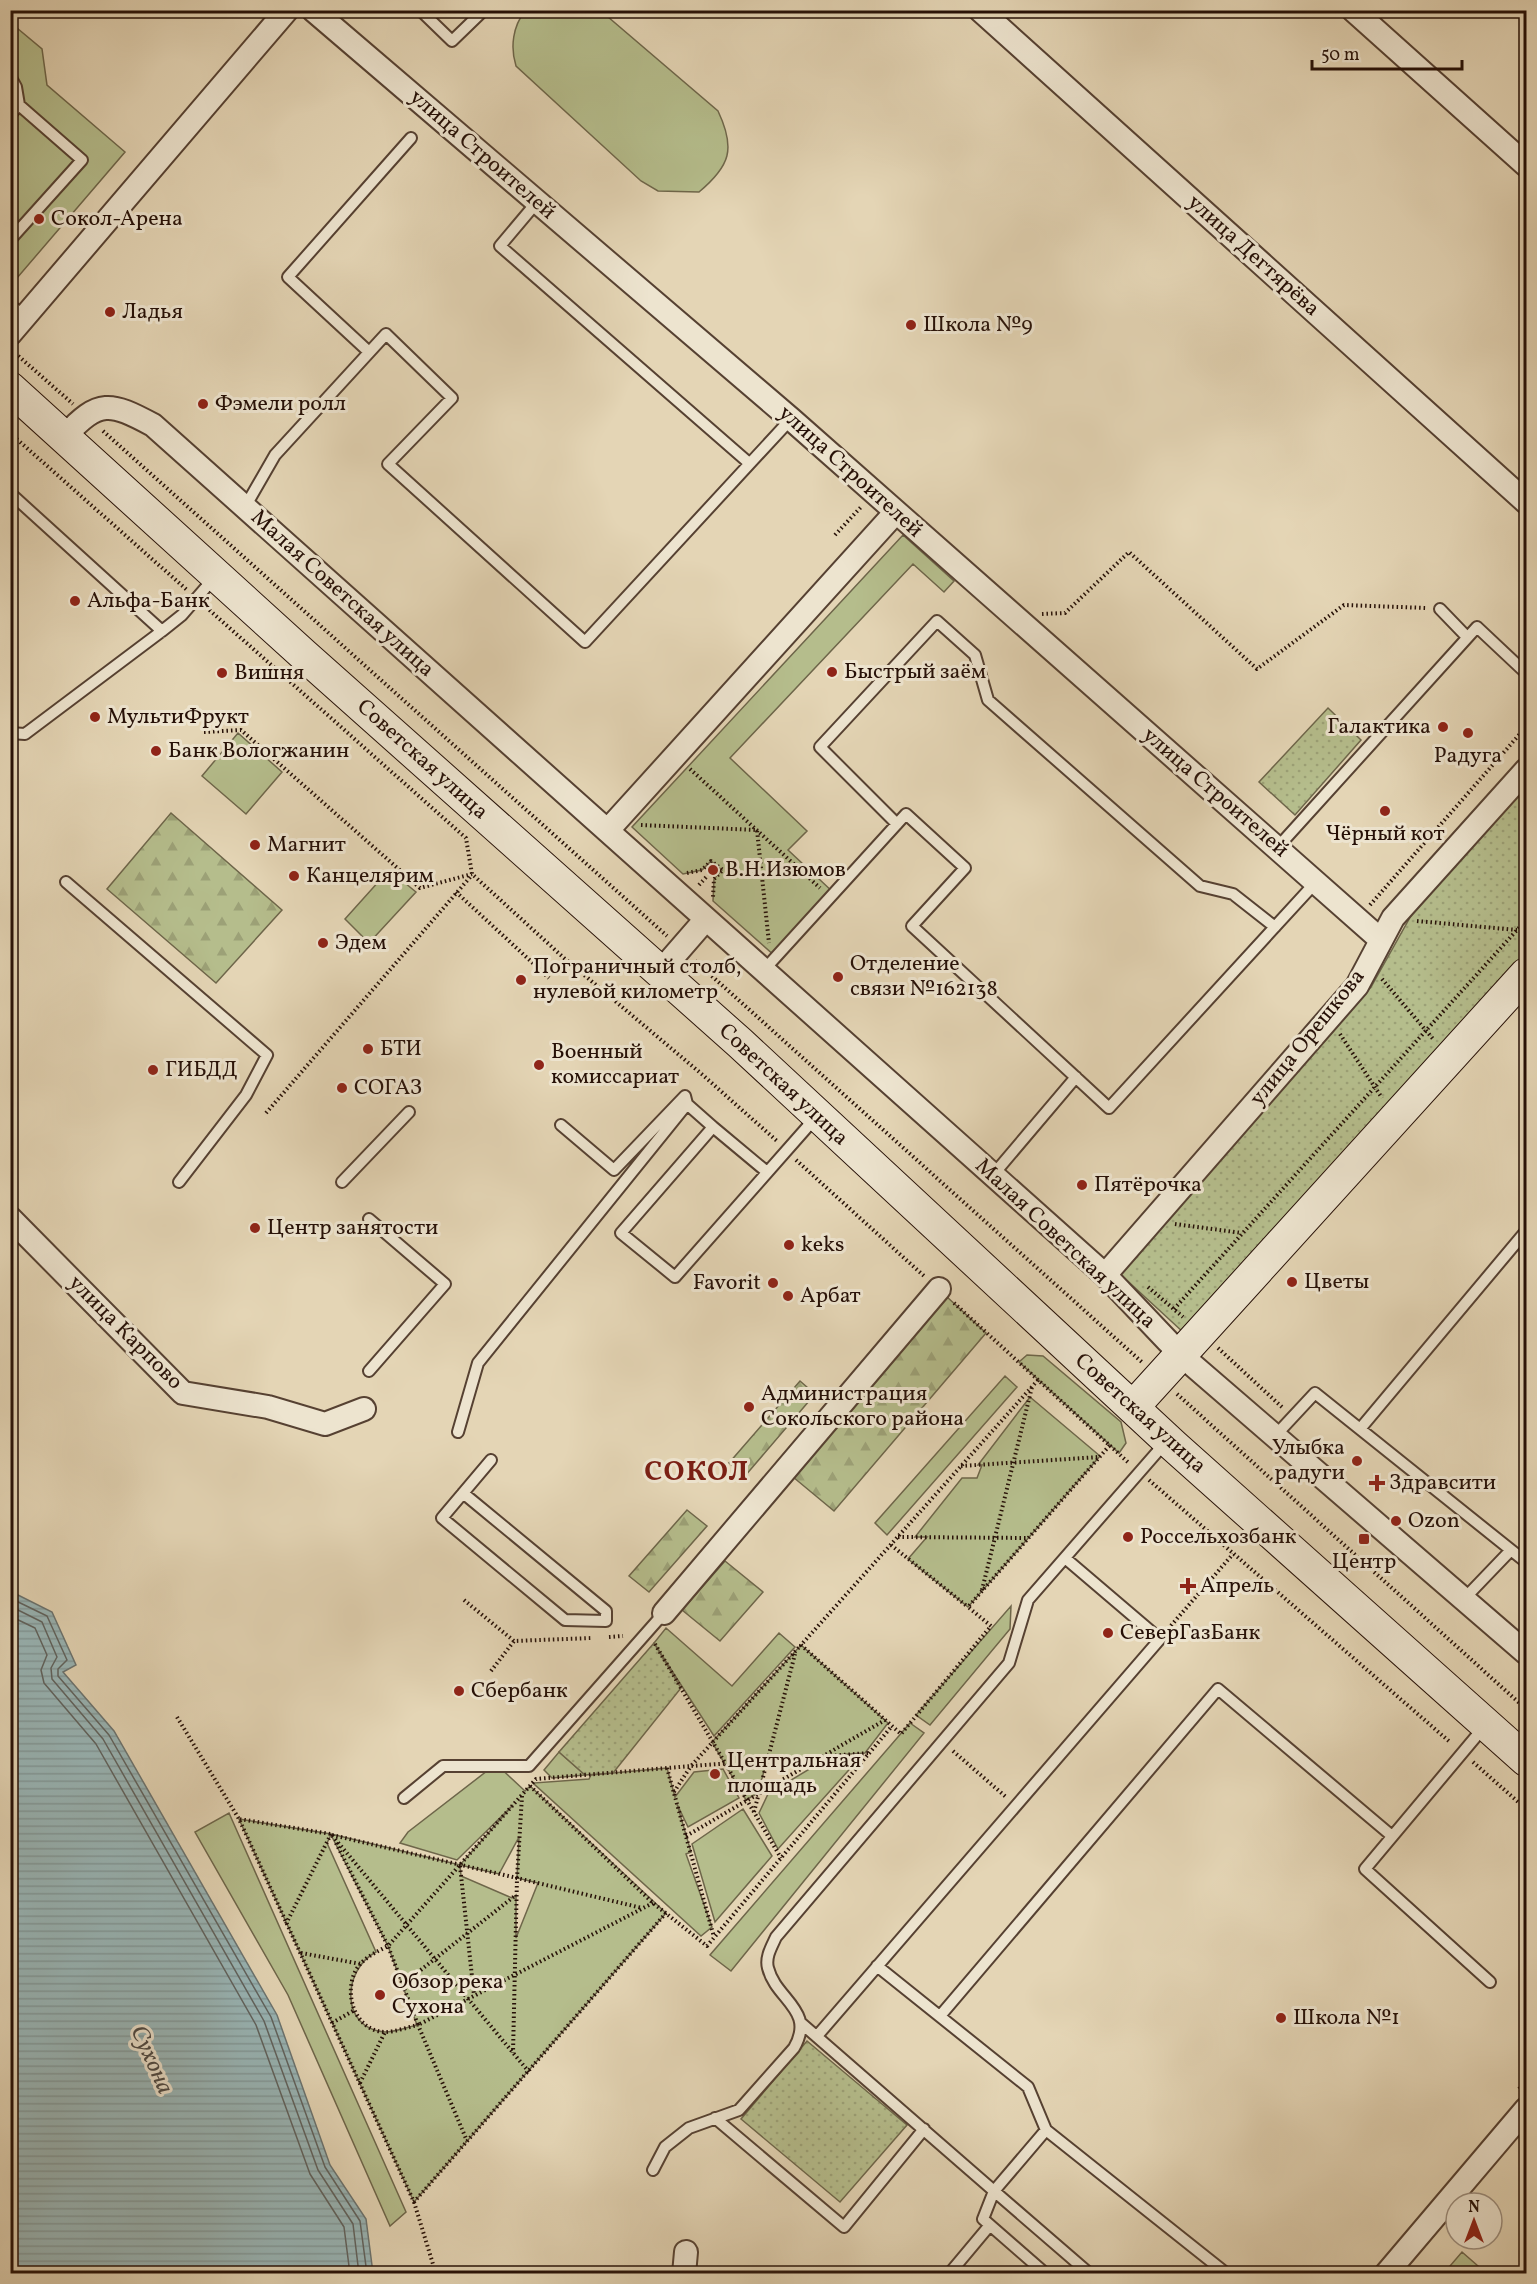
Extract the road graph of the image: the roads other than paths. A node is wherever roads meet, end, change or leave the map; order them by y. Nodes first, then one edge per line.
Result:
1 (287, 10) edge
2 (313, 10) edge
3 (420, 10) edge
4 (484, 10) edge
5 (980, 10) edge
6 (1353, 10) edge
7 (10, 76) edge
8 (19, 105) junction
9 (10, 115) edge
10 (411, 138) dead end
11 (1527, 165) edge
12 (537, 202) junction
13 (11, 241) edge
14 (18, 311) edge
15 (10, 334) edge
16 (369, 352) junction
17 (10, 387) edge
18 (791, 419) junction
19 (75, 425) junction
20 (749, 463) junction
21 (10, 493) edge
22 (1527, 502) edge
23 (245, 507) junction
24 (895, 513) junction
25 (217, 575) junction
26 (1440, 609) road end
27 (162, 631) junction
28 (1467, 638) junction
29 (1525, 671) edge
30 (10, 733) edge
31 (1525, 774) edge
32 (897, 824) junction
33 (608, 830) junction
34 (1277, 848) junction
35 (66, 882) dead end
36 (1316, 882) junction
37 (710, 910) junction
38 (1275, 927) junction
39 (1381, 940) junction
40 (767, 961) junction
41 (660, 972) junction
42 (1527, 974) edge
43 (1076, 1077) junction
44 (687, 1104) junction
45 (409, 1112) dead end
46 (817, 1116) junction
47 (561, 1125) dead end
48 (713, 1127) junction
49 (767, 1172) junction
50 (993, 1175) junction
51 (179, 1182) dead end
52 (342, 1182) dead end
53 (10, 1218) edge
54 (369, 1219) dead end
55 (1527, 1231) edge
56 (1112, 1268) junction
57 (939, 1289) dead end
58 (1191, 1344) junction
59 (369, 1371) dead end
60 (1133, 1407) junction
61 (364, 1409) dead end
62 (1360, 1429) junction
63 (458, 1432) dead end
64 (1275, 1436) junction
65 (1168, 1440) junction
66 (491, 1461) dead end
67 (464, 1492) junction
68 (1511, 1550) junction
69 (1065, 1558) junction
70 (1527, 1562) edge
71 (1464, 1599) junction
72 (664, 1613) joint
73 (1527, 1653) edge
74 (1486, 1724) junction
75 (1527, 1760) edge
76 (404, 1798) dead end
77 (1392, 1836) junction
78 (877, 1966) junction
79 (1490, 1982) dead end
80 (940, 2016) junction
81 (801, 2022) junction
82 (817, 2036) junction
83 (1527, 2109) edge
84 (715, 2118) junction
85 (924, 2129) junction
86 (1046, 2130) junction
87 (653, 2170) dead end
88 (994, 2191) junction
89 (990, 2225) junction
90 (949, 2274) edge
91 (1046, 2274) edge
92 (1090, 2274) edge
93 (1227, 2274) edge
94 (1386, 2274) edge

1 - 14 street
2 - 12 street, улица Строителей
3 - 4 lane
5 - 22 street, улица Дегтярёва
6 - 11 street
7 - 8 lane
8 - 9 lane
8 - 13 lane
10 - 16 lane
12 - 18 street, улица Строителей
12 - 20 lane
14 - 15 street
16 - 20 lane
16 - 23 lane
17 - 19 main road, Советская улица
18 - 20 lane
18 - 24 street, улица Строителей
19 - 23 street, Малая Советская улица
19 - 25 main road, Советская улица
21 - 27 lane
23 - 33 street, Малая Советская улица
24 - 33 street
24 - 34 street, улица Строителей
25 - 27 lane
25 - 41 main road, Советская улица
26 - 28 lane
27 - 30 lane
28 - 29 lane
28 - 34 lane
31 - 39 street, улица Орешкова
32 - 38 lane
32 - 40 lane
32 - 43 lane
33 - 37 street, Малая Советская улица
34 - 36 street, улица Строителей
35 - 51 lane
36 - 38 lane
36 - 39 street, улица Строителей
37 - 40 street, Малая Советская улица
37 - 41 street
38 - 43 lane
39 - 56 street, улица Орешкова
40 - 50 street, Малая Советская улица
41 - 46 main road, Советская улица
42 - 58 main road
43 - 50 lane
44 - 47 lane
44 - 48 lane
44 - 63 lane
45 - 52 lane
46 - 49 lane
46 - 60 main road, Советская улица
48 - 49 lane
48 - 49 lane
50 - 56 street, Малая Советская улица
53 - 61 street, улица Карпово
54 - 59 lane
55 - 62 lane
56 - 58 street, Малая Советская улица
57 - 72 street
58 - 60 main road
58 - 64 street, Малая Советская улица
60 - 65 main road, Советская улица
62 - 64 lane
62 - 68 lane
64 - 71 street, Малая Советская улица
65 - 69 lane
65 - 74 main road, Советская улица
66 - 67 lane
67 - 67 lane
68 - 70 lane
68 - 71 lane
69 - 78 lane
69 - 81 lane
71 - 73 street, Малая Советская улица
72 - 76 lane
74 - 75 main road, Советская улица
74 - 77 lane
77 - 79 lane
77 - 80 lane
78 - 80 lane
78 - 82 lane
80 - 86 lane
81 - 82 lane
81 - 84 lane
82 - 85 lane
83 - 94 street
84 - 85 lane
84 - 87 lane
85 - 88 lane
86 - 88 lane
86 - 93 lane
88 - 89 lane
88 - 92 lane
89 - 90 lane
89 - 91 lane

